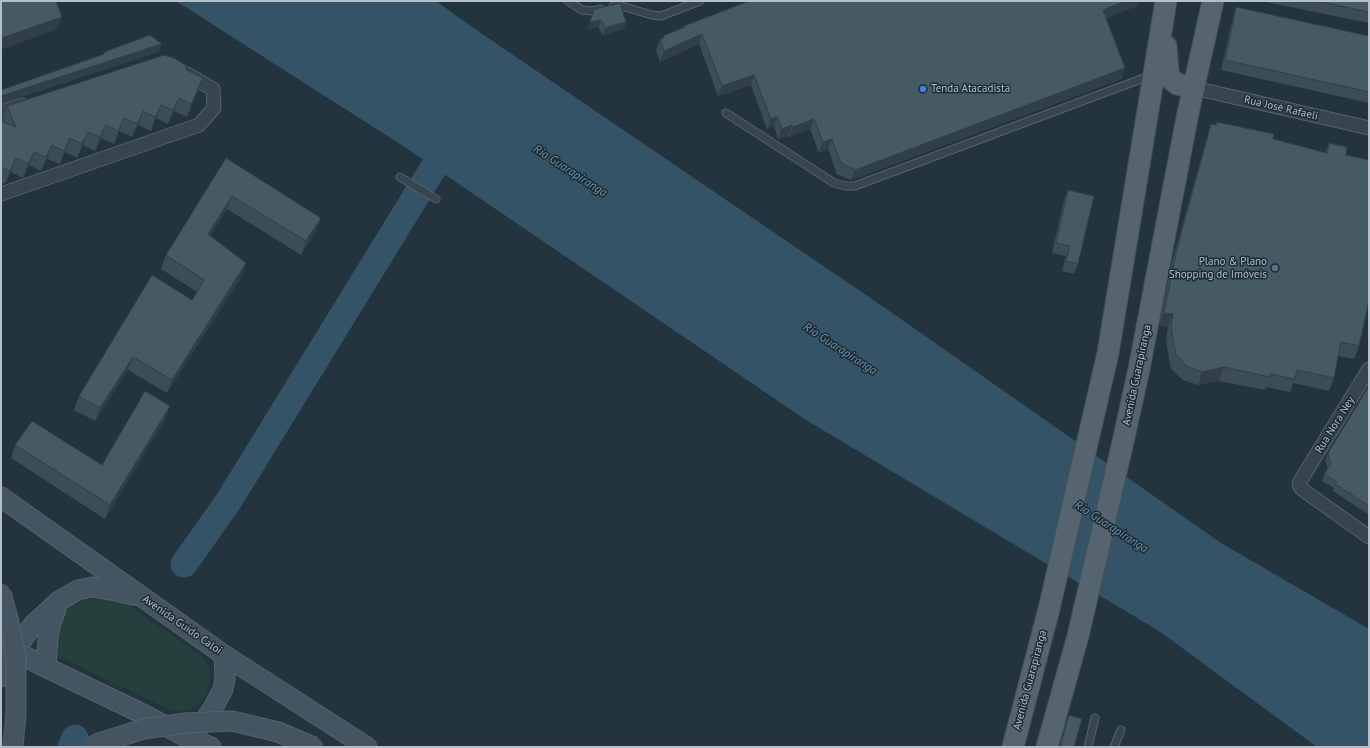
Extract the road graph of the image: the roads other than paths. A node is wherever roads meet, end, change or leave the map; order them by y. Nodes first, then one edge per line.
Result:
1 (568, 1) edge
2 (700, 1) edge
3 (1213, 1) edge
4 (1164, 10) edge
5 (178, 68) edge
6 (1154, 74) junction
7 (1194, 88) junction
8 (31, 102) edge
9 (1, 112) edge
10 (726, 113) dead end
11 (1369, 128) edge
12 (400, 177) dead end
13 (1, 194) edge
14 (436, 199) dead end
15 (1369, 369) edge
16 (1, 497) edge
17 (1369, 537) edge
18 (1, 593) edge
19 (146, 599) junction
20 (58, 601) junction
21 (7, 647) edge
22 (224, 655) junction
23 (46, 667) junction
24 (1, 677) edge
25 (1095, 718) dead end
26 (1121, 730) dead end
27 (184, 743) edge
28 (13, 747) edge
29 (92, 747) edge
30 (211, 747) edge
31 (314, 747) edge
32 (367, 747) edge
33 (1012, 747) edge
34 (1047, 747) edge
35 (1088, 747) edge
36 (1114, 747) edge

1 - 2 lane
3 - 7 main road, Avenida Guarapiranga
4 - 6 main road, Avenida Guarapiranga
4 - 7 main road
5 - 13 street
6 - 10 lane
6 - 33 main road, Avenida Guarapiranga
7 - 11 street, Rua José Rafaeli
7 - 34 main road, Avenida Guarapiranga
8 - 9 street
12 - 14 lane
15 - 17 street, Rua Nora Ney
16 - 19 main road, Avenida Guido Caloi
18 - 28 main road, bridge
19 - 20 main road
19 - 22 main road, Avenida Guido Caloi
20 - 21 main road
20 - 23 main road
21 - 23 main road
21 - 24 main road
22 - 27 main road
22 - 32 main road, Avenida Guido Caloi
23 - 27 main road
25 - 35 lane
26 - 36 lane
27 - 30 main road
29 - 31 main road, bridge

